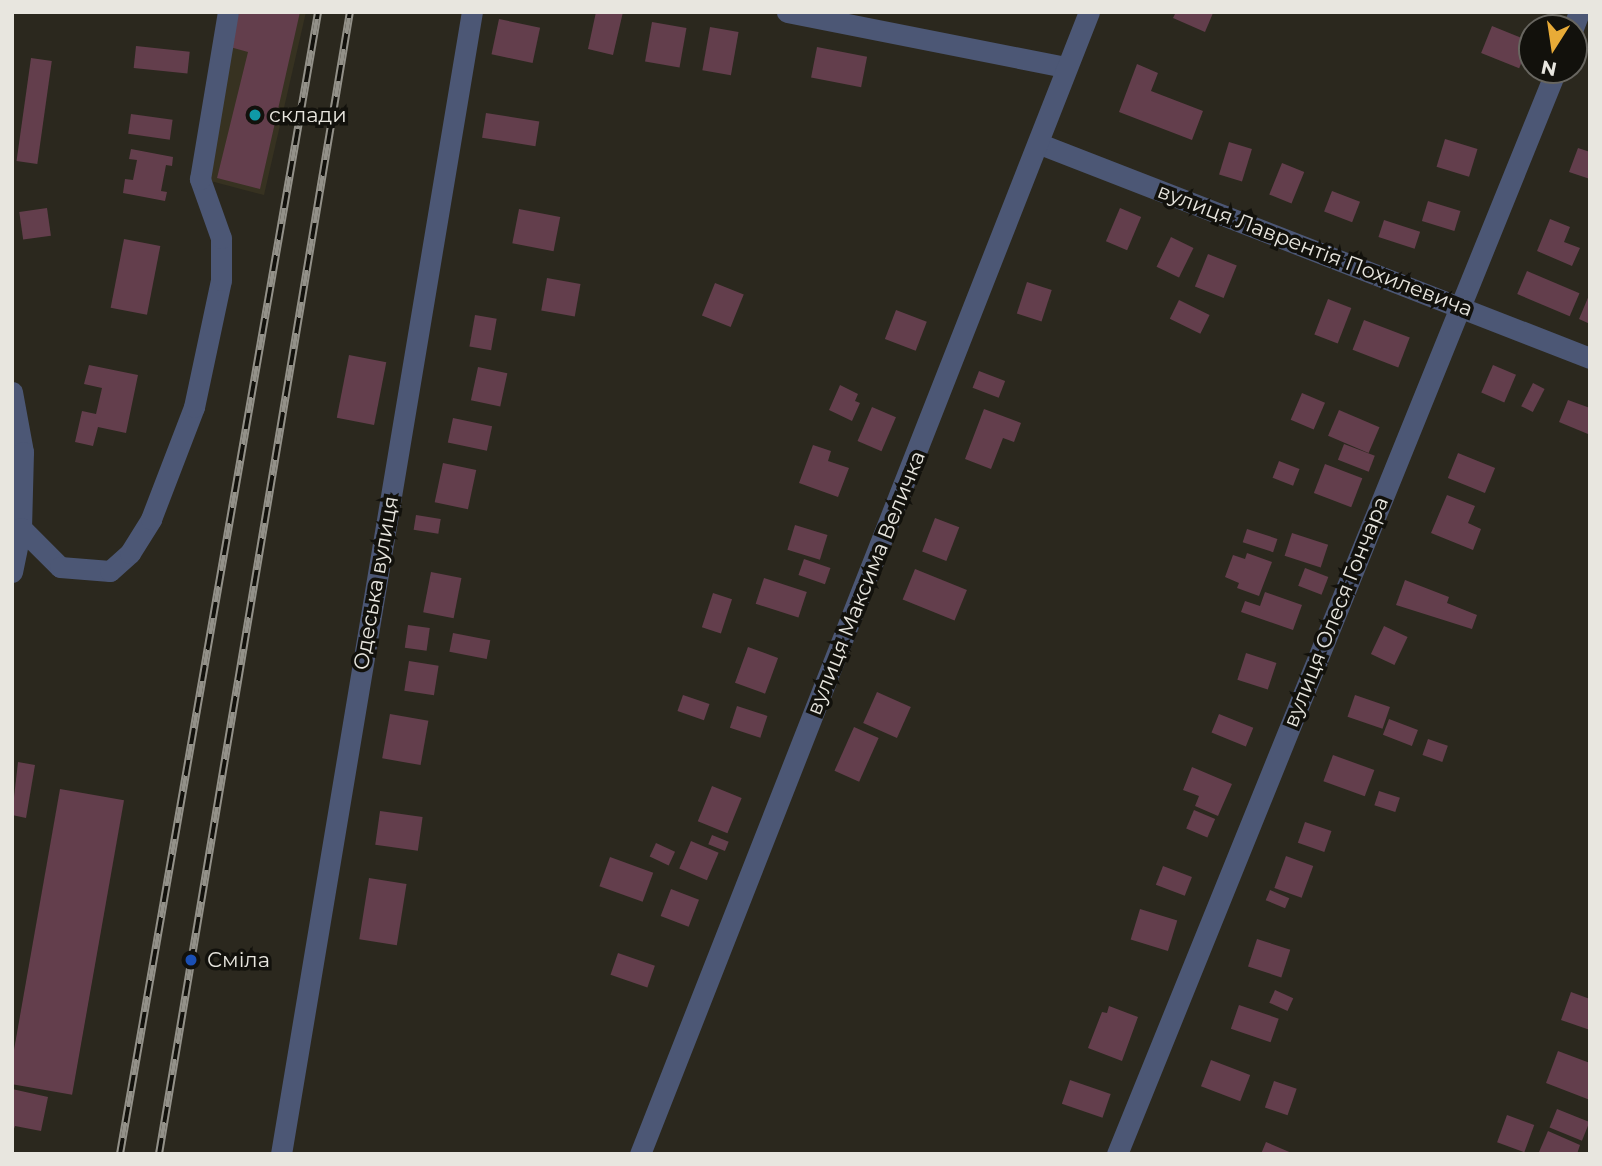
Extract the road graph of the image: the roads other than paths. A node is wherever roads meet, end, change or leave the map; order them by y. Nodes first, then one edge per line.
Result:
1 (228, 12) edge
2 (472, 12) edge
3 (787, 12) edge
4 (1089, 12) edge
5 (1066, 67) junction
6 (1550, 84) edge
7 (1040, 144) junction
8 (1461, 305) junction
9 (1590, 358) edge
10 (12, 392) edge
11 (21, 528) junction
12 (12, 572) edge
13 (281, 1154) edge
14 (640, 1154) edge
15 (1117, 1154) edge

1 - 11 street
2 - 13 street, Одеська вулиця
3 - 5 street
4 - 5 street, вулиця Максима Величка
5 - 7 street, вулиця Максима Величка
6 - 8 street, вулиця Олеся Гончара
7 - 8 street, вулиця Лаврентія Похилевича
7 - 14 street, вулиця Максима Величка
8 - 9 street, вулиця Лаврентія Похилевича
8 - 15 street, вулиця Олеся Гончара
10 - 11 street
11 - 12 street

